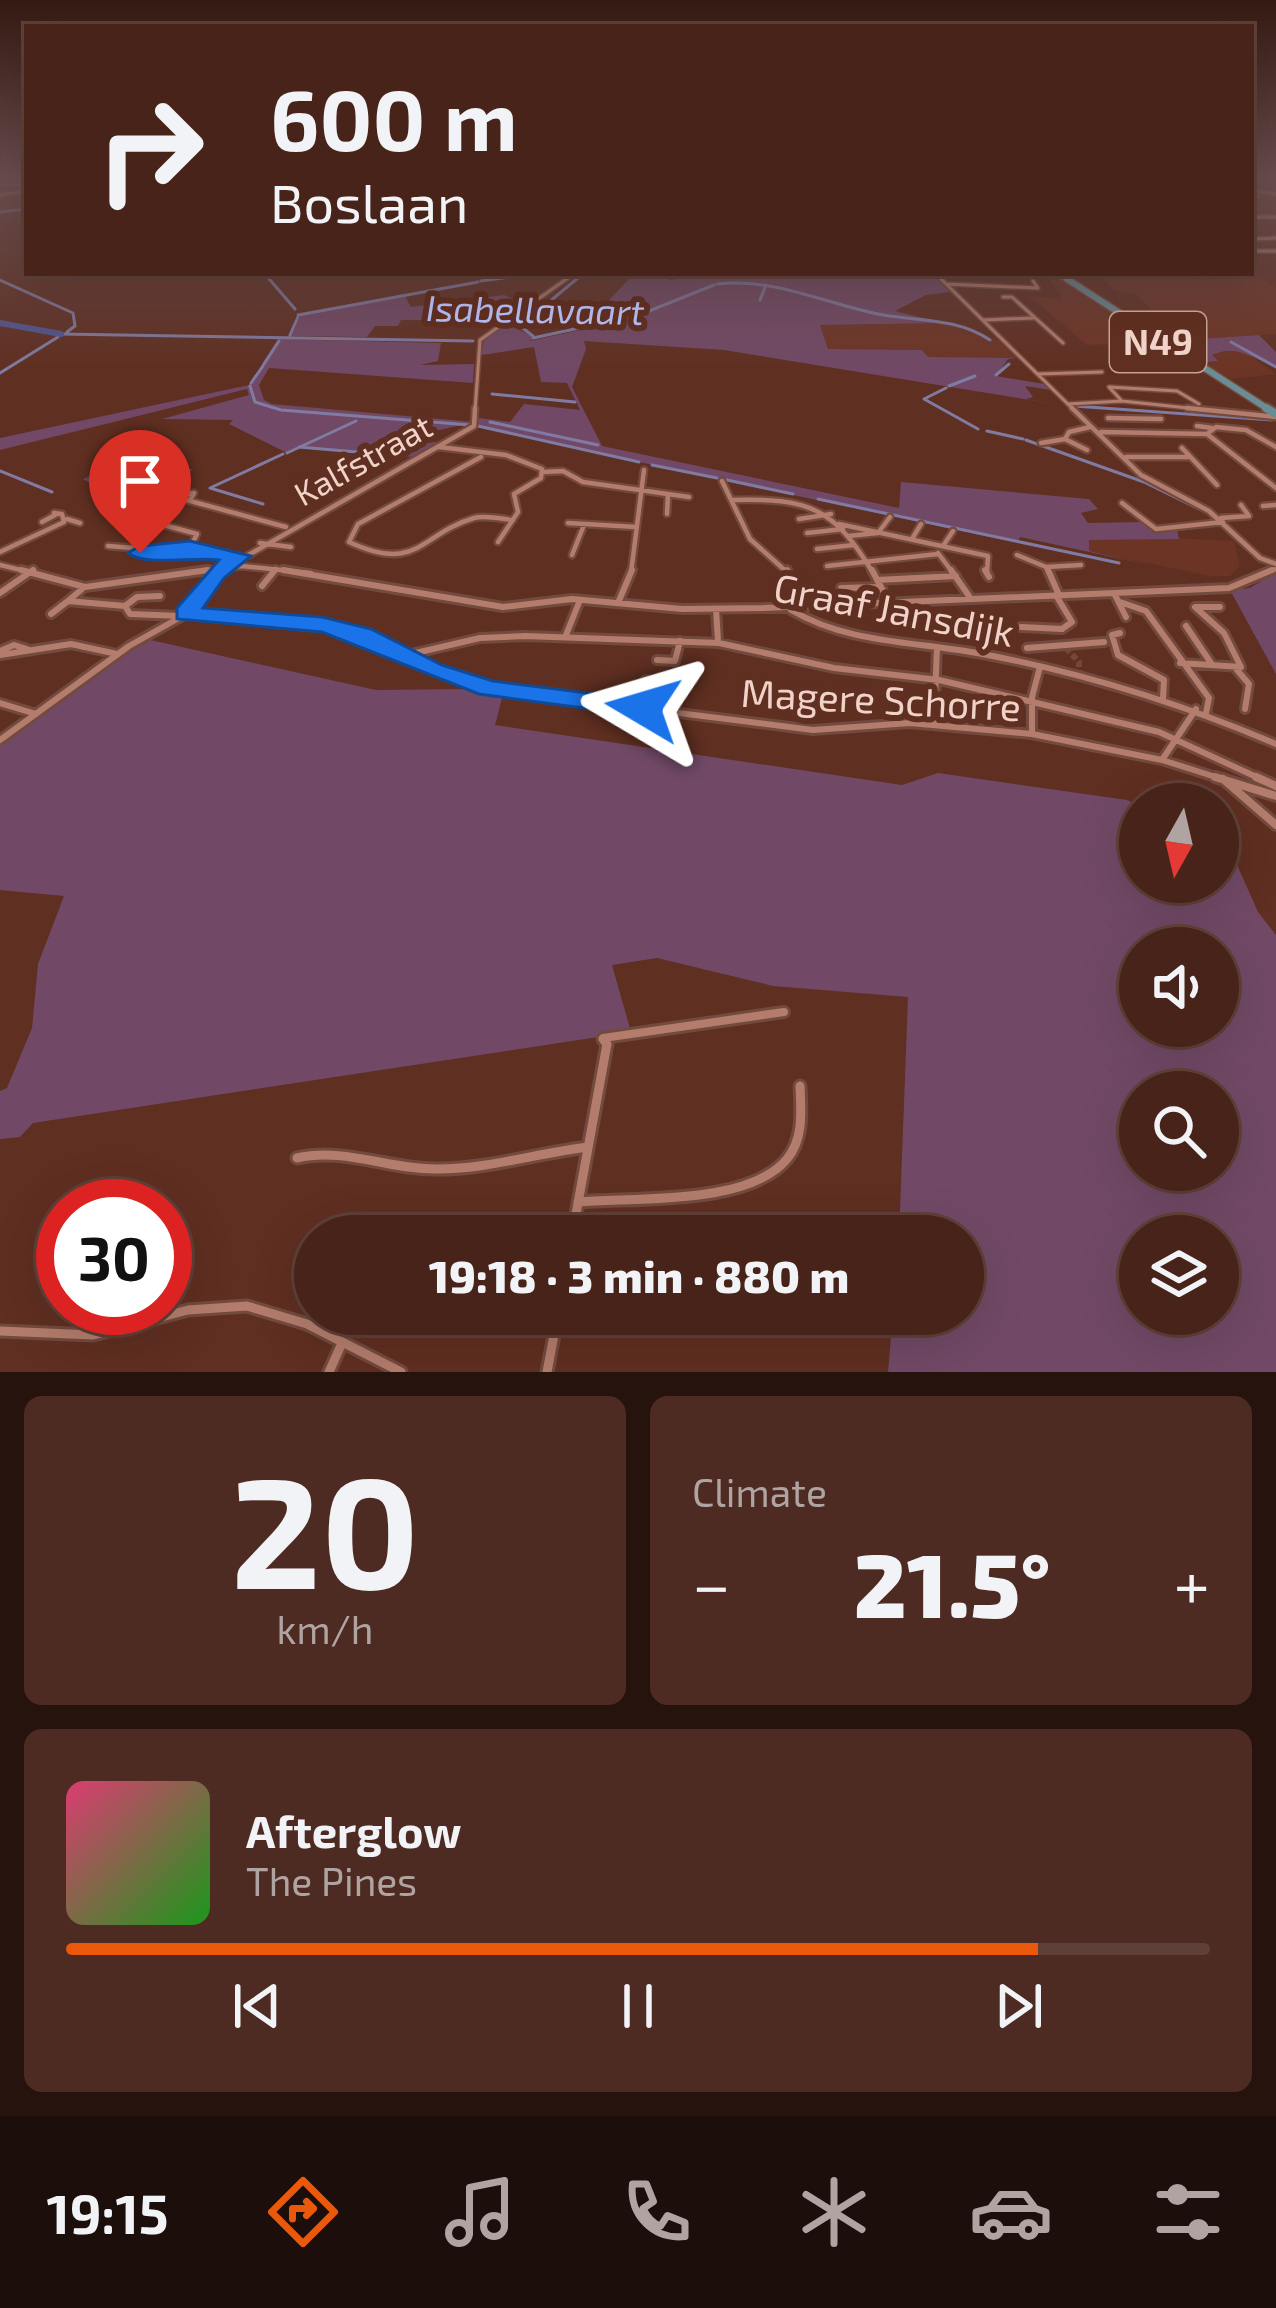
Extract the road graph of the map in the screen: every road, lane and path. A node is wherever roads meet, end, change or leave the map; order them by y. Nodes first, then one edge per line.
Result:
1 (571, 276) edge
2 (938, 276) edge
3 (976, 276) edge
4 (1065, 276) edge
5 (1033, 281) dead end
6 (982, 283) junction
7 (946, 284) junction
8 (1003, 297) dead end
9 (1035, 318) junction
10 (982, 320) junction
11 (1064, 344) dead end
12 (1102, 372) dead end
13 (1038, 374) junction
14 (1122, 401) junction
15 (1068, 404) junction
16 (1202, 406) junction
17 (1273, 410) edge
18 (1108, 418) dead end
19 (1142, 418) junction
20 (1161, 419) dead end
21 (1197, 426) dead end
22 (1095, 430) junction
23 (1210, 431) junction
24 (1153, 432) junction
25 (1065, 439) junction
26 (1041, 443) dead end
27 (436, 447) junction
28 (1276, 447) edge
29 (1182, 448) dead end
30 (1087, 450) dead end
31 (481, 457) junction
32 (1122, 457) junction
33 (1189, 457) junction
34 (644, 470) dead end
35 (543, 472) junction
36 (1276, 474) edge
37 (1259, 477) junction
38 (722, 481) dead end
39 (1216, 485) dead end
40 (1276, 488) edge
41 (641, 491) junction
42 (668, 494) junction
43 (689, 497) dead end
44 (191, 498) dead end
45 (732, 500) junction
46 (1122, 503) dead end
47 (1241, 506) dead end
48 (1263, 506) dead end
49 (1276, 506) edge
50 (60, 513) junction
51 (667, 514) dead end
52 (831, 514) junction
53 (155, 516) dead end
54 (890, 517) dead end
55 (799, 519) dead end
56 (513, 520) junction
57 (1221, 520) junction
58 (42, 522) dead end
59 (80, 523) dead end
60 (568, 523) dead end
61 (584, 524) junction
62 (921, 524) dead end
63 (638, 527) junction
64 (288, 528) junction
65 (843, 530) junction
66 (953, 531) dead end
67 (45, 532) junction
68 (880, 532) junction
69 (807, 533) dead end
70 (56, 536) dead end
71 (912, 539) junction
72 (498, 542) dead end
73 (260, 543) junction
74 (854, 545) junction
75 (939, 545) junction
76 (109, 546) dead end
77 (190, 548) junction
78 (291, 548) dead end
79 (817, 549) dead end
80 (0, 552) edge
81 (938, 554) junction
82 (572, 555) dead end
83 (1017, 555) dead end
84 (239, 556) junction
85 (1262, 560) junction
86 (865, 562) junction
87 (0, 565) edge
88 (1081, 565) dead end
89 (224, 566) junction
90 (827, 566) dead end
91 (1275, 566) edge
92 (1046, 567) junction
93 (275, 569) junction
94 (34, 570) junction
95 (1265, 572) junction
96 (956, 576) junction
97 (988, 577) dead end
98 (879, 584) junction
99 (262, 586) dead end
100 (85, 587) junction
101 (841, 588) dead end
102 (0, 593) edge
103 (1114, 593) junction
104 (160, 596) dead end
105 (1058, 596) junction
106 (971, 599) junction
107 (580, 600) junction
108 (68, 601) junction
109 (889, 602) junction
110 (1120, 602) junction
111 (618, 603) junction
112 (125, 606) junction
113 (802, 607) junction
114 (1220, 607) dead end
115 (789, 608) junction
116 (716, 609) junction
117 (51, 614) dead end
118 (184, 615) junction
119 (1126, 616) dead end
120 (1071, 626) junction
121 (1186, 626) dead end
122 (1021, 627) dead end
123 (1062, 629) junction
124 (1120, 633) dead end
125 (566, 635) junction
126 (680, 641) junction
127 (1109, 642) junction
128 (718, 643) junction
129 (1078, 643) junction
130 (937, 647) junction
131 (1027, 648) dead end
132 (0, 653) edge
133 (117, 654) junction
134 (404, 656) junction
135 (657, 659) dead end
136 (1180, 663) junction
137 (1213, 665) junction
138 (1040, 667) junction
139 (1237, 670) junction
140 (646, 680) dead end
141 (935, 680) junction
142 (1163, 698) junction
143 (1032, 700) junction
144 (0, 703) edge
145 (636, 707) junction
146 (1196, 709) junction
147 (1245, 709) dead end
148 (1206, 713) junction
149 (36, 714) junction
150 (934, 725) junction
151 (1033, 734) junction
152 (1176, 738) junction
153 (0, 740) edge
154 (1276, 744) edge
155 (1162, 760) junction
156 (1223, 779) junction
157 (1276, 786) edge
158 (1276, 796) edge
159 (1276, 824) edge
160 (784, 1012) dead end
161 (800, 1086) dead end
162 (588, 1147) junction
163 (297, 1158) dead end
164 (578, 1202) junction
165 (576, 1215) edge
166 (0, 1330) edge
167 (554, 1335) edge
168 (342, 1343) junction
169 (328, 1372) edge
170 (400, 1372) edge
171 (547, 1372) edge

1 - 27 street, Kalfstraat
2 - 7 street
3 - 6 street
4 - 17 main road, N49
5 - 6 street
6 - 7 street
7 - 10 street
8 - 9 street
9 - 10 street
9 - 11 street
10 - 13 street
12 - 13 street
13 - 15 street
14 - 15 street
14 - 16 street
14 - 16 street
15 - 22 street
16 - 17 street
18 - 19 street
19 - 20 street
19 - 24 street
21 - 23 street
22 - 24 street
22 - 25 street
22 - 32 street
23 - 24 street
23 - 28 street
23 - 37 street
25 - 26 street
25 - 30 street
27 - 31 street
27 - 64 street, Kalfstraat
29 - 33 street
31 - 35 street
31 - 56 street
32 - 33 street
32 - 57 street
33 - 39 street
34 - 41 street
35 - 41 street
35 - 56 street
36 - 37 street
37 - 40 street
38 - 45 street
41 - 42 street
41 - 63 street
42 - 43 street
42 - 51 street
44 - 64 street
45 - 52 street
45 - 113 street
46 - 57 street
47 - 57 street
48 - 49 street
50 - 58 street
50 - 59 street
50 - 67 street
52 - 55 street
52 - 65 street
53 - 77 street
54 - 68 street
56 - 72 street
57 - 85 street
60 - 61 street
61 - 63 street
61 - 82 street
62 - 71 street
63 - 111 street
64 - 73 street, Kalfstraat
65 - 68 street
65 - 68 street
65 - 69 street
65 - 74 street
66 - 75 street
67 - 70 street
67 - 80 street
68 - 71 street
71 - 75 street
73 - 78 street
73 - 84 street, Kalfstraat
74 - 79 street
74 - 86 street
75 - 81 street
75 - 97 street
76 - 77 street
77 - 84 street
81 - 86 street
81 - 96 street
83 - 92 street
84 - 89 street, Kalfstraat
85 - 91 street
85 - 95 street
86 - 90 street
86 - 98 street
87 - 94 street, Graaf Jansdijk
88 - 92 street
89 - 93 street, Graaf Jansdijk
89 - 100 street, Graaf Jansdijk
89 - 118 street
91 - 95 street
92 - 105 street
93 - 99 street
93 - 107 street, Graaf Jansdijk
94 - 100 street, Graaf Jansdijk
94 - 102 street
95 - 103 street
96 - 98 street
96 - 106 street
98 - 101 street
98 - 109 street
100 - 108 street
103 - 105 street
103 - 110 street
104 - 112 street
105 - 106 street
105 - 120 street
106 - 109 street
107 - 111 street, Graaf Jansdijk
107 - 125 street
108 - 112 street, Magere Schorre
108 - 117 street
109 - 113 street
110 - 119 street
110 - 136 street
111 - 116 street, Graaf Jansdijk
112 - 118 street, Magere Schorre
113 - 115 street
114 - 139 street
115 - 116 street, Graaf Jansdijk
115 - 130 street, Graaf Jansdijk
116 - 128 street
118 - 133 street
118 - 134 street, Magere Schorre
120 - 123 street
120 - 129 street
121 - 137 street
122 - 123 street
123 - 129 street
124 - 127 street
125 - 126 street
125 - 134 street
126 - 128 street
126 - 135 street
127 - 129 street
127 - 142 street
128 - 141 street
129 - 131 street
130 - 138 street, Graaf Jansdijk
130 - 141 street
132 - 133 street
133 - 149 street
134 - 145 street, Magere Schorre
136 - 137 street
136 - 148 street
137 - 139 street
138 - 142 street, Graaf Jansdijk
138 - 143 street
139 - 147 street
140 - 145 street
141 - 143 street
141 - 150 street
142 - 146 street, Graaf Jansdijk
143 - 151 street
143 - 152 street
144 - 149 street
145 - 150 street, Magere Schorre
146 - 148 street, Graaf Jansdijk
146 - 152 street
148 - 154 street, Graaf Jansdijk
149 - 153 street
150 - 151 street, Magere Schorre
151 - 155 street, Magere Schorre
152 - 155 street
152 - 157 street
155 - 156 street, Magere Schorre
156 - 158 street, Magere Schorre
156 - 159 street
160 - 162 street
161 - 164 street
162 - 163 street
162 - 164 street
164 - 165 street
166 - 168 street
167 - 171 street
168 - 169 street
168 - 170 street

